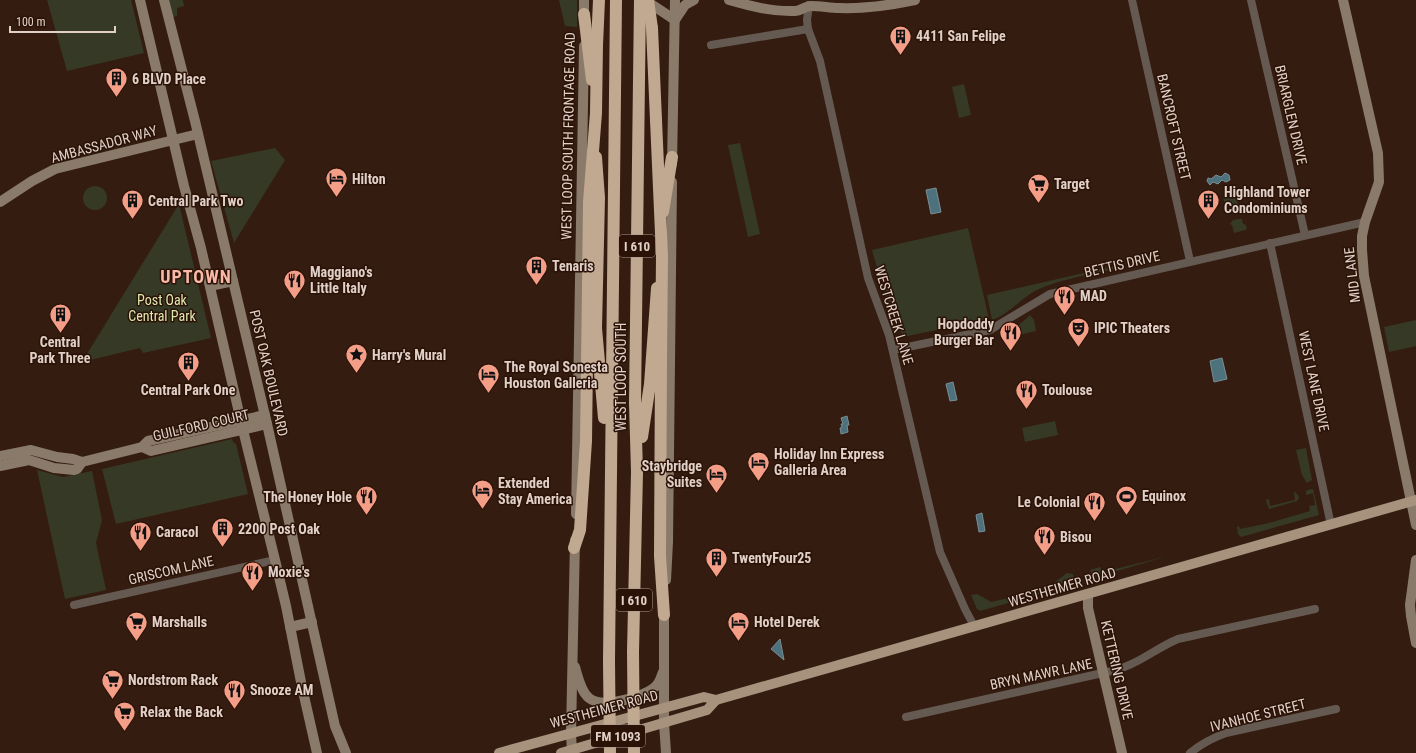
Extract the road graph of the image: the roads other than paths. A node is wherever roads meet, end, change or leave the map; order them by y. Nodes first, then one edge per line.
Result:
1 (140, 0) edge
2 (164, 0) edge
3 (584, 0) edge
4 (599, 0) edge
5 (640, 0) edge
6 (646, 0) edge
7 (675, 0) edge
8 (694, 0) edge
9 (729, 0) edge
10 (915, 0) edge
11 (1132, 0) edge
12 (1251, 0) edge
13 (1344, 0) edge
14 (889, 2) edge
15 (806, 3) edge
16 (616, 4) edge
17 (584, 14) junction
18 (675, 20) junction
19 (808, 29) junction
20 (711, 45) dead end
21 (198, 134) junction
22 (173, 140) junction
23 (672, 156) junction
24 (1, 199) edge
25 (1365, 222) junction
26 (1305, 236) junction
27 (1270, 243) junction
28 (1190, 261) junction
29 (233, 281) junction
30 (210, 286) junction
31 (893, 350) junction
32 (266, 419) junction
33 (241, 420) junction
34 (243, 430) junction
35 (142, 447) junction
36 (0, 456) edge
37 (82, 462) junction
38 (0, 466) edge
39 (637, 472) junction
40 (610, 484) junction
41 (1414, 501) edge
42 (1331, 525) junction
43 (1416, 525) edge
44 (574, 548) junction
45 (275, 560) junction
46 (1416, 560) edge
47 (1088, 594) junction
48 (74, 605) dead end
49 (1315, 609) dead end
50 (664, 615) junction
51 (312, 622) junction
52 (974, 626) junction
53 (290, 627) junction
54 (1416, 643) edge
55 (573, 662) junction
56 (664, 668) junction
57 (1104, 673) junction
58 (716, 700) junction
59 (664, 707) junction
60 (1336, 709) dead end
61 (906, 717) dead end
62 (664, 722) junction
63 (609, 723) junction
64 (571, 733) junction
65 (572, 751) edge
66 (317, 753) edge
67 (346, 753) edge
68 (499, 753) edge
69 (561, 753) edge
70 (604, 753) edge
71 (610, 753) edge
72 (634, 753) edge
73 (666, 753) edge
74 (1122, 753) edge
75 (1190, 753) edge

1 - 22 main road
2 - 21 main road, POST OAK BOULEVARD
3 - 17 main road, WEST LOOP SOUTH FRONTAGE ROAD
4 - 44 highway, bridge
5 - 39 highway, WEST LOOP SOUTH / I 610
6 - 18 main road
6 - 50 highway, bridge
7 - 18 main road
8 - 18 main road
9 - 15 main road
10 - 14 main road
11 - 28 street, BANCROFT STREET
12 - 26 street, BRIARGLEN DRIVE
13 - 25 main road, MID LANE
14 - 15 main road
15 - 19 street, WESTCREEK LANE
16 - 40 highway, WEST LOOP SOUTH / I 610
17 - 40 highway
17 - 44 main road, WEST LOOP SOUTH FRONTAGE ROAD
18 - 23 main road
19 - 20 street
19 - 31 street, WESTCREEK LANE
21 - 22 main road, AMBASSADOR WAY
21 - 29 main road, POST OAK BOULEVARD
22 - 24 main road, AMBASSADOR WAY
22 - 30 main road
23 - 39 highway
23 - 50 main road
25 - 26 street, BETTIS DRIVE
25 - 41 main road, MID LANE
26 - 27 street, BETTIS DRIVE
27 - 28 street, BETTIS DRIVE
27 - 42 street, WEST LANE DRIVE
28 - 31 street, BETTIS DRIVE
29 - 30 main road
29 - 32 main road, POST OAK BOULEVARD
30 - 33 main road
31 - 52 street, WESTCREEK LANE
32 - 33 main road, GUILFORD COURT
32 - 34 main road, GUILFORD COURT
32 - 51 main road, POST OAK BOULEVARD
33 - 34 main road
33 - 35 main road, GUILFORD COURT
34 - 35 main road, GUILFORD COURT
34 - 45 main road
35 - 37 main road, GUILFORD COURT
36 - 37 main road, GUILFORD COURT
37 - 38 main road, GUILFORD COURT
39 - 72 highway, WEST LOOP SOUTH / I 610, bridge
40 - 63 highway, WEST LOOP SOUTH / I 610, bridge
41 - 42 main road, WESTHEIMER ROAD
41 - 43 main road, MID LANE
42 - 47 main road, WESTHEIMER ROAD
44 - 55 main road, WEST LOOP SOUTH FRONTAGE ROAD
45 - 48 street, GRISCOM LANE
45 - 53 main road
46 - 54 main road
47 - 52 main road, WESTHEIMER ROAD
47 - 57 main road, KETTERING DRIVE
49 - 57 street, BRYN MAWR LANE
50 - 56 main road
51 - 53 main road
51 - 67 main road, POST OAK BOULEVARD
52 - 58 main road, WESTHEIMER ROAD
53 - 66 main road
55 - 56 main road
55 - 64 main road, WEST LOOP SOUTH FRONTAGE ROAD
56 - 59 main road
57 - 61 street, BRYN MAWR LANE
57 - 74 main road, KETTERING DRIVE
58 - 59 main road, WESTHEIMER ROAD
58 - 62 main road, WESTHEIMER ROAD
59 - 62 main road
59 - 64 main road, WESTHEIMER ROAD / FM 1093
60 - 75 street, IVANHOE STREET
62 - 65 main road, WESTHEIMER ROAD / FM 1093
62 - 73 main road
63 - 70 highway, bridge
63 - 71 highway, WEST LOOP SOUTH / I 610, bridge
64 - 65 main road, WEST LOOP SOUTH FRONTAGE ROAD
64 - 68 main road, WESTHEIMER ROAD / FM 1093
65 - 69 main road, WESTHEIMER ROAD / FM 1093

